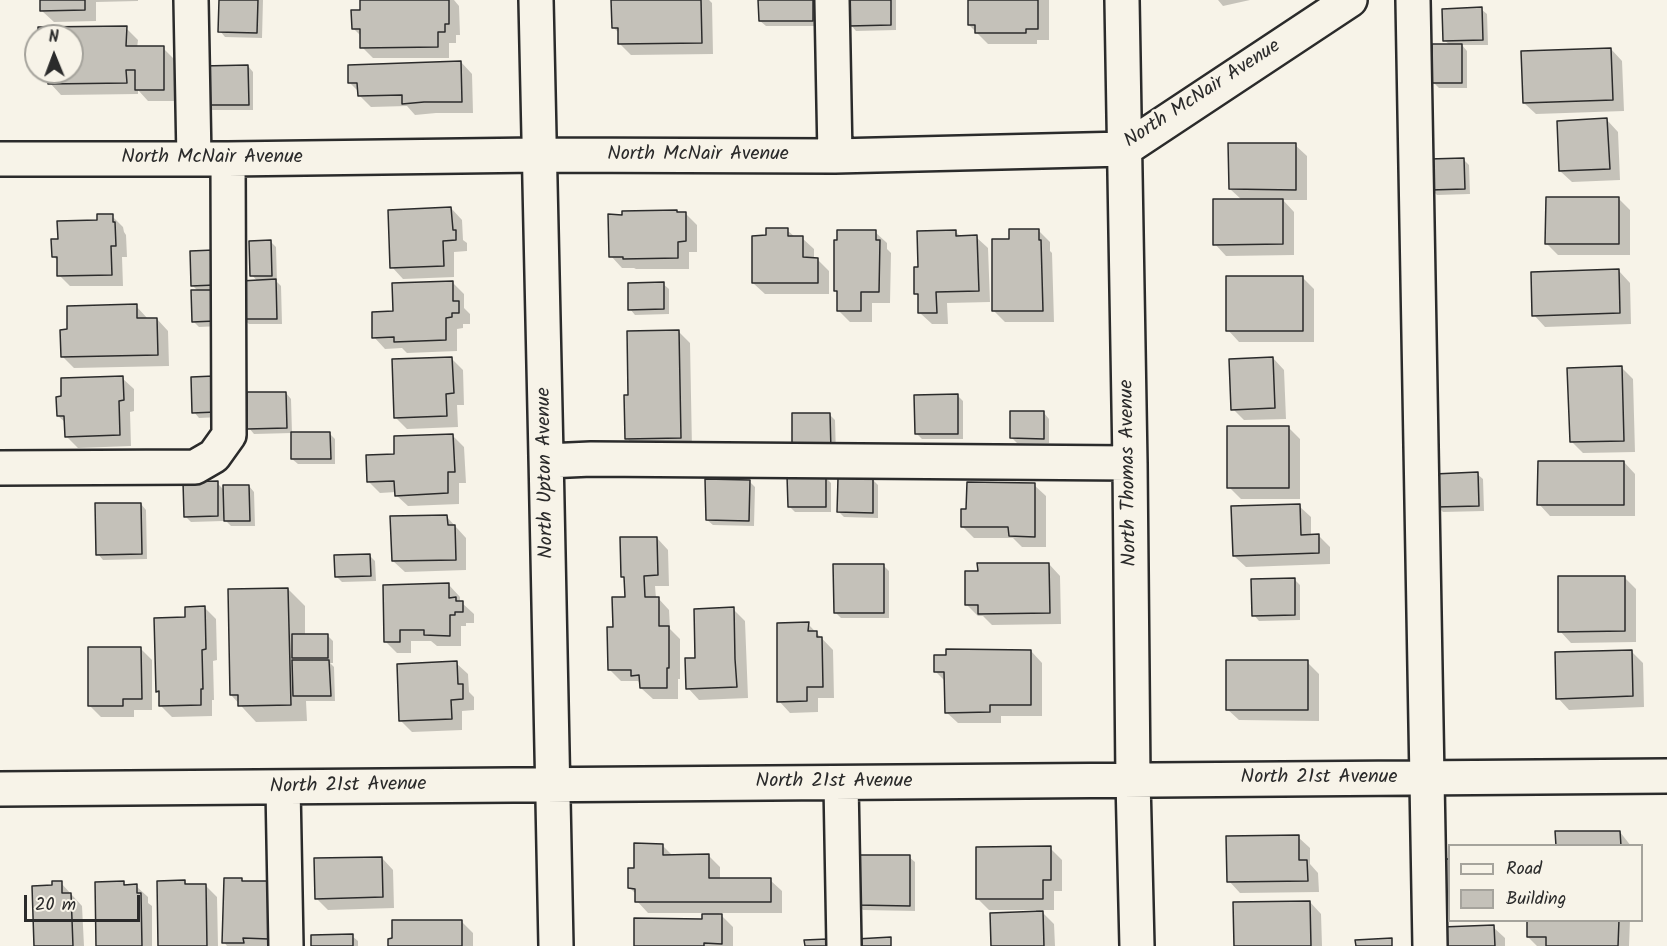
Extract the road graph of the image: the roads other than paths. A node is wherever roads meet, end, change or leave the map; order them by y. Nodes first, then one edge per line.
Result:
1 (191, 0) edge
2 (536, 0) edge
3 (832, 0) edge
4 (1122, 0) edge
5 (1350, 0) edge
6 (1413, 0) edge
7 (1125, 149) junction
8 (538, 155) junction
9 (835, 156) junction
10 (0, 159) edge
11 (194, 159) junction
12 (228, 159) junction
13 (547, 461) junction
14 (1130, 463) junction
15 (0, 468) edge
16 (1667, 776) edge
17 (1427, 778) junction
18 (1133, 780) junction
19 (841, 783) junction
20 (554, 785) junction
21 (283, 787) junction
22 (0, 789) edge
23 (286, 946) edge
24 (556, 946) edge
25 (844, 946) edge
26 (1137, 946) edge
27 (1430, 946) edge

1 - 11 street
2 - 8 street, North Upton Avenue
3 - 9 street
4 - 7 street, North Thomas Avenue
5 - 7 street, North McNair Avenue
6 - 17 street
7 - 9 street, North McNair Avenue
7 - 14 street, North Thomas Avenue
8 - 9 street, North McNair Avenue
8 - 12 street, North McNair Avenue
8 - 13 street, North Upton Avenue
10 - 11 street, North McNair Avenue
11 - 12 street, North McNair Avenue
12 - 15 street
13 - 14 street
13 - 20 street, North Upton Avenue
14 - 18 street, North Thomas Avenue
16 - 17 street, North 21st Avenue
17 - 18 street, North 21st Avenue
17 - 27 street
18 - 19 street, North 21st Avenue
18 - 26 street, North Thomas Avenue
19 - 20 street, North 21st Avenue
19 - 25 street
20 - 21 street, North 21st Avenue
20 - 24 street, North Upton Avenue
21 - 22 street, North 21st Avenue
21 - 23 street

